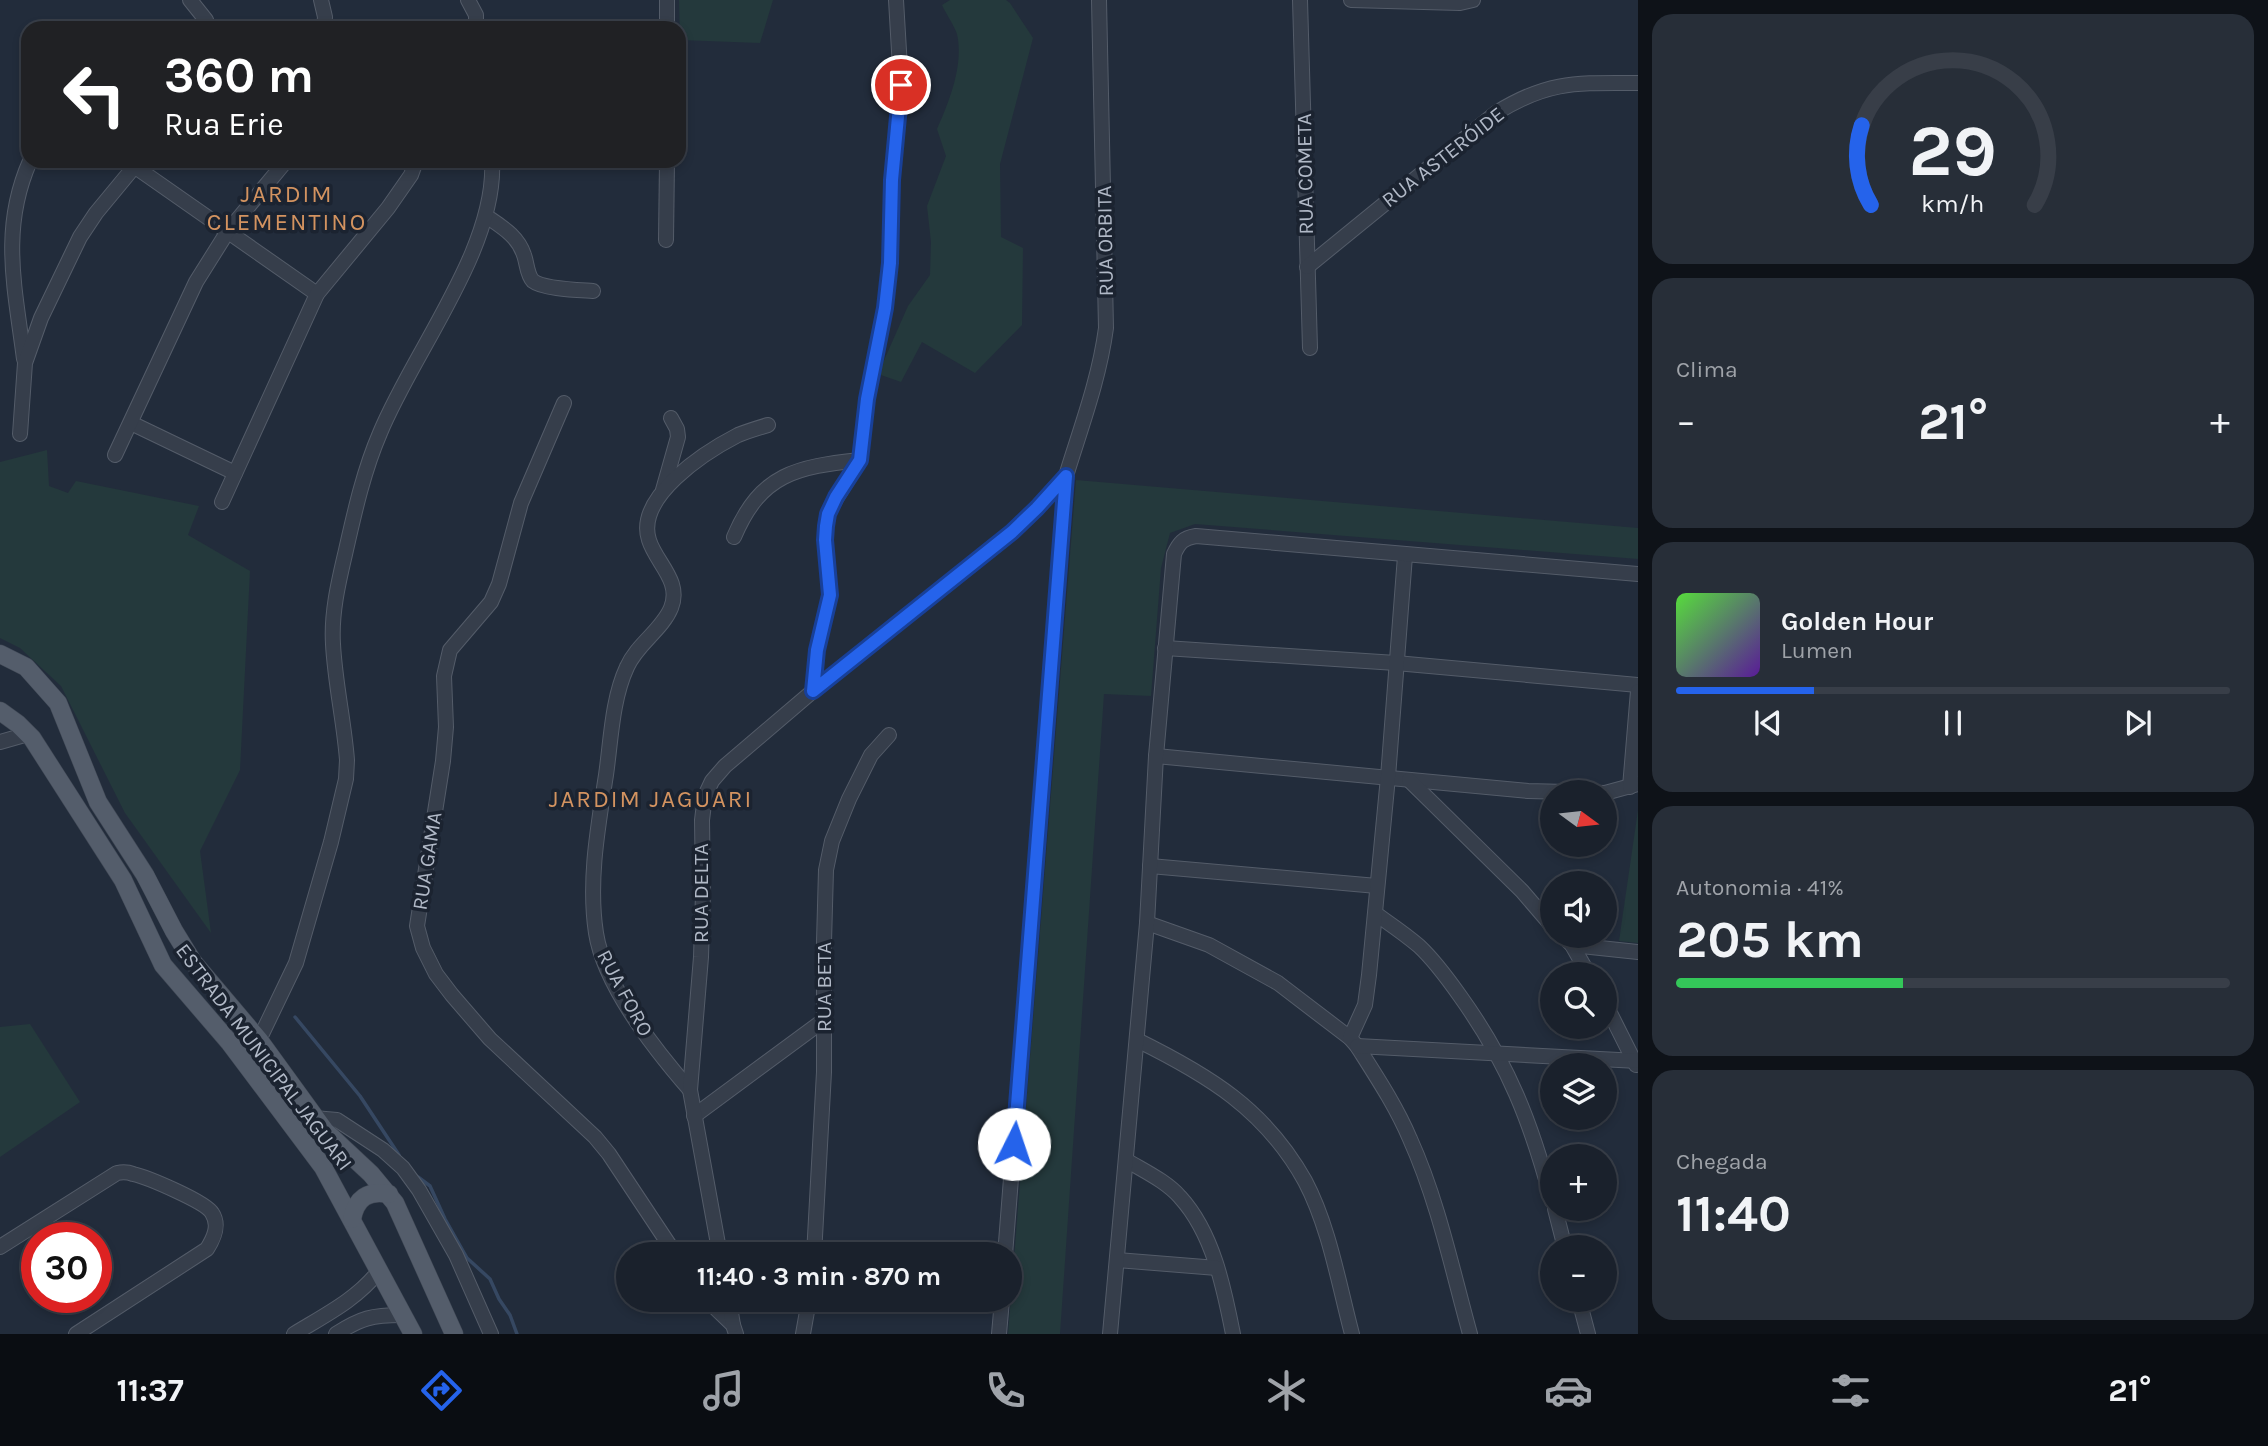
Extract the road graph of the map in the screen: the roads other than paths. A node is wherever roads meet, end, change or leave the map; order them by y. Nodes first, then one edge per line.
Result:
1 (190, 0) edge
2 (321, 0) edge
3 (468, 0) edge
4 (667, 0) edge
5 (896, 0) edge
6 (1099, 0) edge
7 (1300, 0) edge
8 (1351, 0) edge
9 (1473, 0) edge
10 (475, 18) edge
11 (206, 21) edge
12 (325, 21) edge
13 (667, 21) edge
14 (1638, 83) edge
15 (27, 168) edge
16 (134, 168) edge
17 (142, 168) edge
18 (280, 168) edge
19 (414, 168) edge
20 (492, 168) edge
21 (667, 168) edge
22 (486, 216) junction
23 (228, 231) junction
24 (666, 240) dead end
25 (1307, 267) junction
26 (593, 291) dead end
27 (317, 293) junction
28 (1310, 348) dead end
29 (25, 363) junction
30 (564, 403) dead end
31 (671, 418) dead end
32 (131, 423) junction
33 (768, 425) dead end
34 (20, 434) dead end
35 (115, 455) dead end
36 (860, 460) junction
37 (235, 473) junction
38 (1066, 476) junction
39 (663, 492) junction
40 (222, 502) dead end
41 (734, 537) dead end
42 (1405, 556) junction
43 (1638, 574) edge
44 (1165, 648) junction
45 (0, 654) edge
46 (1396, 663) junction
47 (1638, 685) edge
48 (813, 691) junction
49 (1638, 691) edge
50 (0, 711) edge
51 (28, 734) junction
52 (889, 734) dead end
53 (0, 741) edge
54 (1156, 755) junction
55 (1388, 777) junction
56 (1409, 780) junction
57 (1634, 786) edge
58 (1150, 866) junction
59 (1377, 886) junction
60 (1540, 912) edge
61 (1376, 914) junction
62 (1147, 923) junction
63 (1613, 948) edge
64 (1638, 952) edge
65 (193, 962) junction
66 (173, 978) junction
67 (824, 1020) junction
68 (1617, 1026) edge
69 (259, 1040) junction
70 (1137, 1041) junction
71 (1354, 1042) junction
72 (1498, 1055) junction
73 (1637, 1064) edge
74 (690, 1090) junction
75 (694, 1116) junction
76 (314, 1118) junction
77 (1540, 1159) edge
78 (1126, 1160) junction
79 (389, 1194) junction
80 (352, 1219) junction
81 (667, 1242) edge
82 (718, 1242) edge
83 (815, 1242) edge
84 (1006, 1242) edge
85 (0, 1247) edge
86 (1117, 1260) junction
87 (1217, 1268) junction
88 (379, 1271) junction
89 (718, 1312) edge
90 (731, 1312) edge
91 (807, 1312) edge
92 (1001, 1312) edge
93 (1582, 1312) edge
94 (402, 1315) junction
95 (735, 1330) edge
96 (76, 1334) edge
97 (295, 1334) edge
98 (336, 1334) edge
99 (413, 1334) edge
100 (454, 1334) edge
101 (491, 1334) edge
102 (803, 1334) edge
103 (999, 1334) edge
104 (1110, 1334) edge
105 (1233, 1334) edge
106 (1352, 1334) edge
107 (1470, 1334) edge
108 (1588, 1334) edge

1 - 11 street
2 - 12 street
3 - 10 street
4 - 13 street
5 - 36 street
6 - 38 street, RUA ORBITA
7 - 25 street, RUA COMETA
8 - 9 street
14 - 25 street, RUA ASTERÓIDE
15 - 29 street
16 - 29 street
17 - 23 street
18 - 23 street
19 - 27 street
20 - 22 street
21 - 24 street
22 - 26 street
22 - 69 street
23 - 27 street
23 - 32 street
25 - 28 street, RUA COMETA
27 - 37 street
29 - 34 street
30 - 81 street, RUA GAMA
31 - 39 street
32 - 35 street
32 - 37 street
33 - 39 street, RUA FORO
36 - 41 street
36 - 48 street
37 - 40 street
38 - 48 street, RUA DELTA
38 - 84 street
39 - 74 street, RUA FORO
42 - 43 street
42 - 44 street
42 - 46 street
44 - 46 street
44 - 54 street
45 - 65 main road, ESTRADA MUNICIPAL JAGUARI
46 - 47 street
46 - 55 street
48 - 74 street, RUA DELTA
49 - 57 street
50 - 51 main road, ESTRADA MUNICIPAL JAGUARI
51 - 53 street
51 - 66 main road, ESTRADA MUNICIPAL JAGUARI
52 - 67 street, RUA BETA
54 - 55 street
54 - 58 street
55 - 56 street
55 - 59 street
56 - 57 street
56 - 60 street
58 - 59 street
58 - 62 street
59 - 61 street
61 - 71 street
61 - 72 street
62 - 70 street
62 - 71 street
63 - 64 street
65 - 66 main road
65 - 69 main road, ESTRADA MUNICIPAL JAGUARI
66 - 80 main road, ESTRADA MUNICIPAL JAGUARI
67 - 75 street
67 - 83 street, RUA BETA
68 - 73 street
69 - 76 main road, ESTRADA MUNICIPAL JAGUARI
70 - 78 street
70 - 106 street
71 - 72 street
71 - 107 street
72 - 73 street
72 - 77 street
74 - 75 street, RUA DELTA
75 - 82 street, RUA DELTA
76 - 79 main road, ESTRADA MUNICIPAL JAGUARI
76 - 101 street
78 - 86 street
78 - 87 street
79 - 80 main road
79 - 100 main road, ESTRADA MUNICIPAL JAGUARI
80 - 88 main road, ESTRADA MUNICIPAL JAGUARI
85 - 96 street
86 - 87 street
86 - 104 street
87 - 105 street
88 - 94 main road, ESTRADA MUNICIPAL JAGUARI
88 - 97 street
89 - 95 street
90 - 95 street
91 - 102 street
92 - 103 street
93 - 108 street
94 - 98 street
94 - 99 main road, ESTRADA MUNICIPAL JAGUARI

